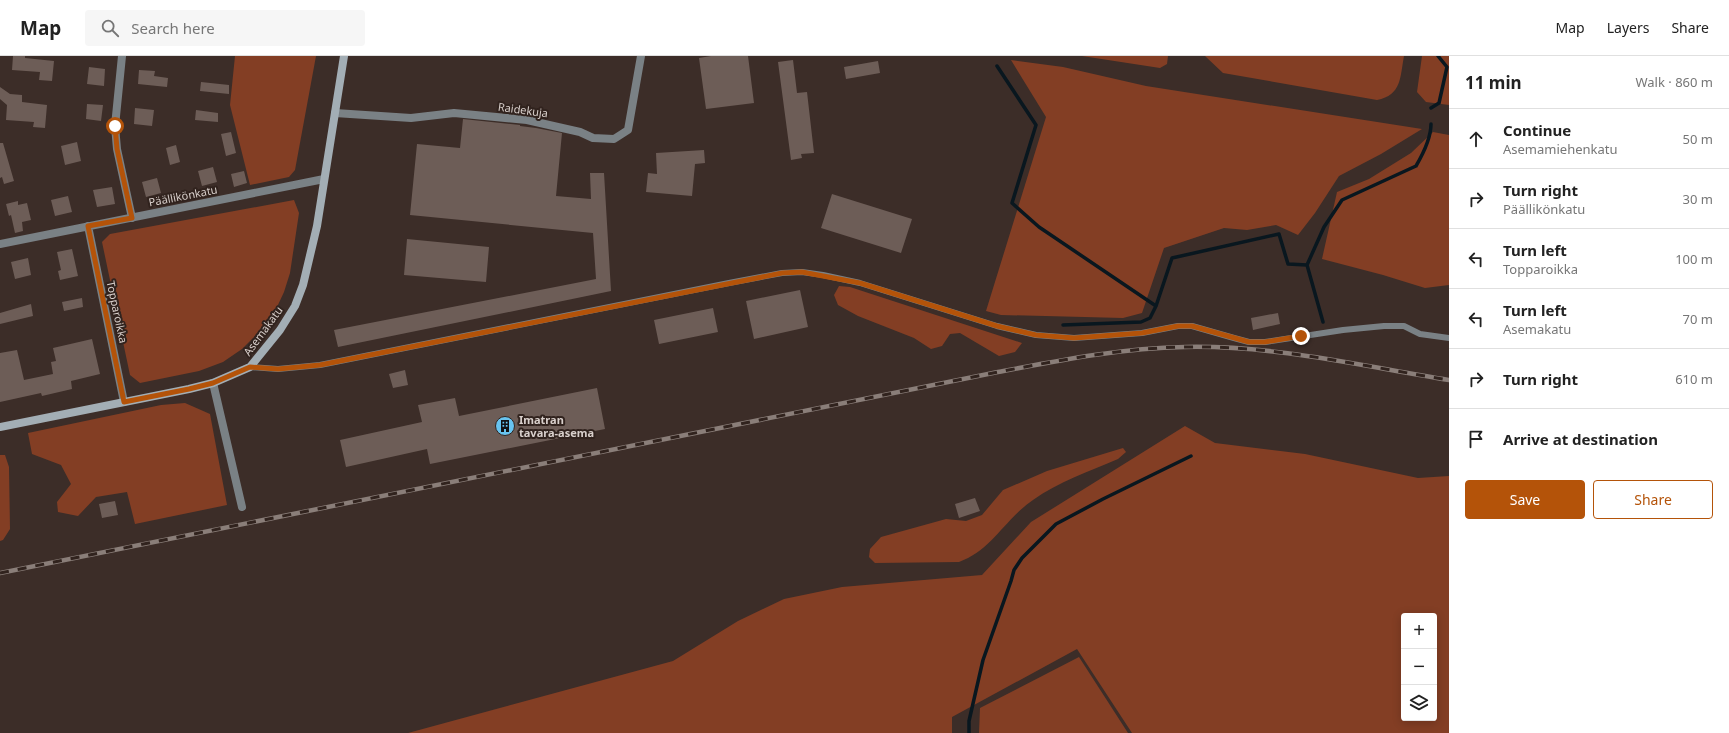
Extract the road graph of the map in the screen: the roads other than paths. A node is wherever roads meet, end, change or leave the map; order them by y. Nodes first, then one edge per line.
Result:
1 (122, 56) edge
2 (344, 56) edge
3 (641, 56) edge
4 (335, 113) junction
5 (324, 179) junction
6 (132, 218) junction
7 (88, 226) junction
8 (0, 244) edge
9 (1449, 338) edge
10 (250, 367) junction
11 (213, 383) junction
12 (124, 402) junction
13 (0, 427) edge
14 (242, 507) dead end

1 - 6 street
2 - 4 street, Asemakatu
3 - 4 street, Raidekuja
4 - 5 street, Asemakatu
5 - 6 street, Päällikönkatu
5 - 10 street, Asemakatu
6 - 7 street, Päällikönkatu
7 - 8 street, Päällikönkatu
7 - 12 street, Topparoikka
9 - 10 lane
10 - 11 street, Asemakatu
11 - 12 street, Asemakatu
11 - 14 street
12 - 13 street, Asemakatu

